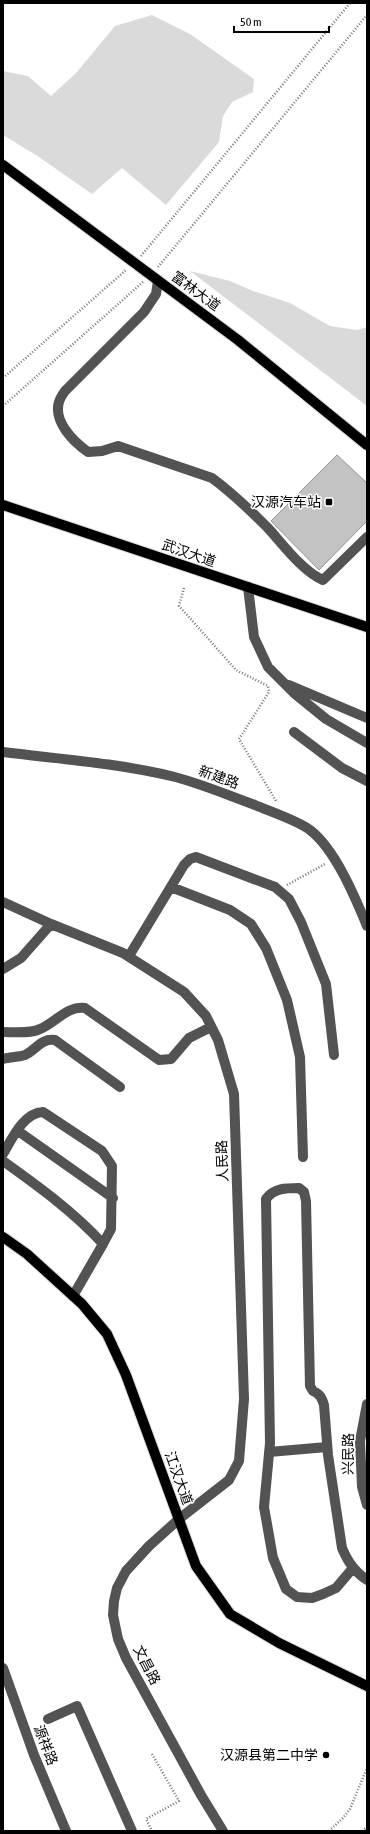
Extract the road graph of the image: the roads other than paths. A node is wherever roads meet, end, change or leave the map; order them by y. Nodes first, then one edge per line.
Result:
1 (3, 165) edge
2 (154, 278) junction
3 (367, 445) edge
4 (3, 505) edge
5 (367, 538) edge
6 (248, 588) junction
7 (367, 627) edge
8 (284, 683) junction
9 (367, 718) edge
10 (294, 732) dead end
11 (367, 743) edge
12 (3, 752) edge
13 (367, 781) edge
14 (171, 887) junction
15 (3, 902) edge
16 (51, 924) junction
17 (367, 926) edge
18 (129, 956) junction
19 (3, 969) edge
20 (211, 1027) junction
21 (3, 1032) edge
22 (334, 1055) dead end
23 (3, 1059) edge
24 (120, 1087) dead end
25 (18, 1131) junction
26 (3, 1154) edge
27 (303, 1157) dead end
28 (3, 1161) edge
29 (113, 1198) junction
30 (3, 1237) edge
31 (103, 1244) junction
32 (73, 1296) junction
33 (367, 1404) edge
34 (363, 1441) edge
35 (327, 1447) junction
36 (269, 1452) junction
37 (367, 1505) edge
38 (179, 1519) junction
39 (353, 1568) junction
40 (367, 1580) edge
41 (3, 1668) edge
42 (367, 1686) edge
43 (13, 1696) junction
44 (3, 1700) edge
45 (48, 1719) dead end
46 (66, 1831) edge
47 (132, 1831) edge
48 (223, 1831) edge

1 - 2 main road, 富林大道
2 - 3 main road, 富林大道
2 - 5 street
4 - 6 main road, 武汉大道
6 - 7 main road, 武汉大道
6 - 8 street
8 - 9 street
8 - 11 street
10 - 13 street
12 - 17 street, 新建路
14 - 18 street
14 - 22 street
14 - 27 street
15 - 16 street, 人民路
16 - 18 street, 人民路
16 - 19 street
18 - 20 street, 人民路
20 - 21 street
20 - 38 street, 人民路
23 - 24 street
25 - 26 street
25 - 29 street
25 - 29 street
28 - 31 street
29 - 31 street
30 - 32 main road, 江汉大道
31 - 32 street
32 - 38 main road, 江汉大道
33 - 34 street, 兴民路
34 - 37 street, 兴民路
35 - 36 street
35 - 36 street
35 - 39 street
36 - 39 street
38 - 42 main road, 江汉大道
38 - 48 street, 文昌路
39 - 40 street
41 - 43 street, 源祥路
43 - 44 street
43 - 46 street, 源祥路
45 - 47 street

